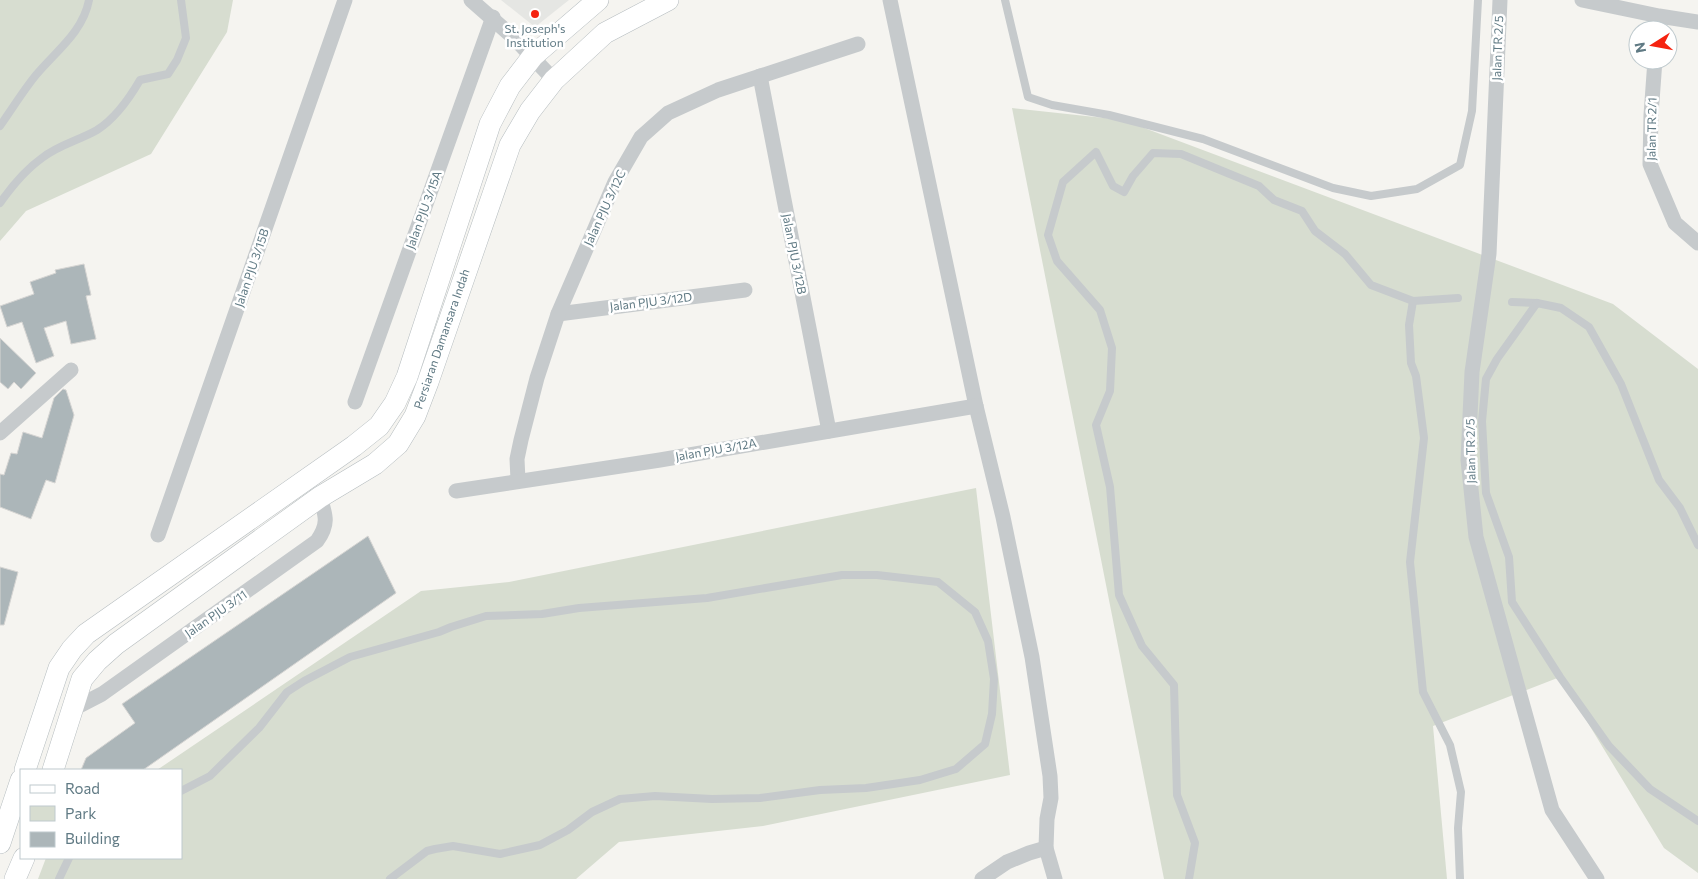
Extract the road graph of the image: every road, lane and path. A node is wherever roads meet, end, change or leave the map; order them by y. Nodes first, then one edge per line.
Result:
1 (89, 0) edge
2 (181, 0) edge
3 (345, 0) edge
4 (471, 0) edge
5 (598, 0) edge
6 (668, 0) edge
7 (890, 0) edge
8 (1005, 0) edge
9 (1478, 0) edge
10 (1500, 0) edge
11 (1582, 0) edge
12 (493, 17) junction
13 (1649, 20) edge
14 (1698, 22) edge
15 (1678, 23) edge
16 (858, 44) dead end
17 (533, 56) junction
18 (1655, 70) edge
19 (760, 76) junction
20 (554, 80) junction
21 (0, 126) edge
22 (0, 203) edge
23 (1698, 243) edge
24 (744, 290) dead end
25 (1458, 298) dead end
26 (1413, 302) junction
27 (1512, 302) dead end
28 (1538, 303) junction
29 (558, 314) junction
30 (71, 370) dead end
31 (355, 402) dead end
32 (976, 406) junction
33 (829, 431) junction
34 (0, 433) edge
35 (518, 480) junction
36 (456, 491) dead end
37 (320, 497) junction
38 (158, 535) dead end
39 (1698, 545) edge
40 (73, 709) junction
41 (25, 769) edge
42 (53, 769) edge
43 (20, 783) edge
44 (182, 790) edge
45 (1698, 821) edge
46 (0, 843) edge
47 (1046, 848) junction
48 (25, 859) edge
49 (69, 859) edge
50 (16, 879) edge
51 (59, 879) edge
52 (390, 879) edge
53 (982, 879) edge
54 (1055, 879) edge
55 (1189, 879) edge
56 (1460, 879) edge
57 (1598, 879) edge

1 - 21 lane
2 - 22 lane
3 - 38 street, Jalan PJU 3/15B
4 - 12 street
5 - 17 main road, Persiaran Damansara Indah
6 - 20 main road, Persiaran Damansara Indah
7 - 32 street
8 - 9 lane
10 - 57 street, Jalan TR 2/5
11 - 13 street
12 - 17 street
12 - 31 street, Jalan PJU 3/15A
14 - 15 street
16 - 19 street, Jalan PJU 3/12C
17 - 20 street
17 - 41 main road, Persiaran Damansara Indah
18 - 23 street, Jalan TR 2/1
19 - 29 street, Jalan PJU 3/12C
19 - 33 street, Jalan PJU 3/12B
20 - 37 main road, Persiaran Damansara Indah
24 - 29 street, Jalan PJU 3/12D
25 - 26 lane
26 - 55 lane
26 - 56 lane
27 - 28 lane
28 - 39 lane
28 - 45 lane
29 - 35 street, Jalan PJU 3/12C
30 - 34 street
32 - 33 street, Jalan PJU 3/12A
32 - 47 street
33 - 35 street, Jalan PJU 3/12A
35 - 36 street, Jalan PJU 3/12A
37 - 40 main road, Persiaran Damansara Indah
37 - 40 street, Jalan PJU 3/11
40 - 42 main road, Persiaran Damansara Indah
43 - 46 main road
44 - 52 lane
47 - 53 street
47 - 54 street
48 - 50 main road
49 - 51 lane

